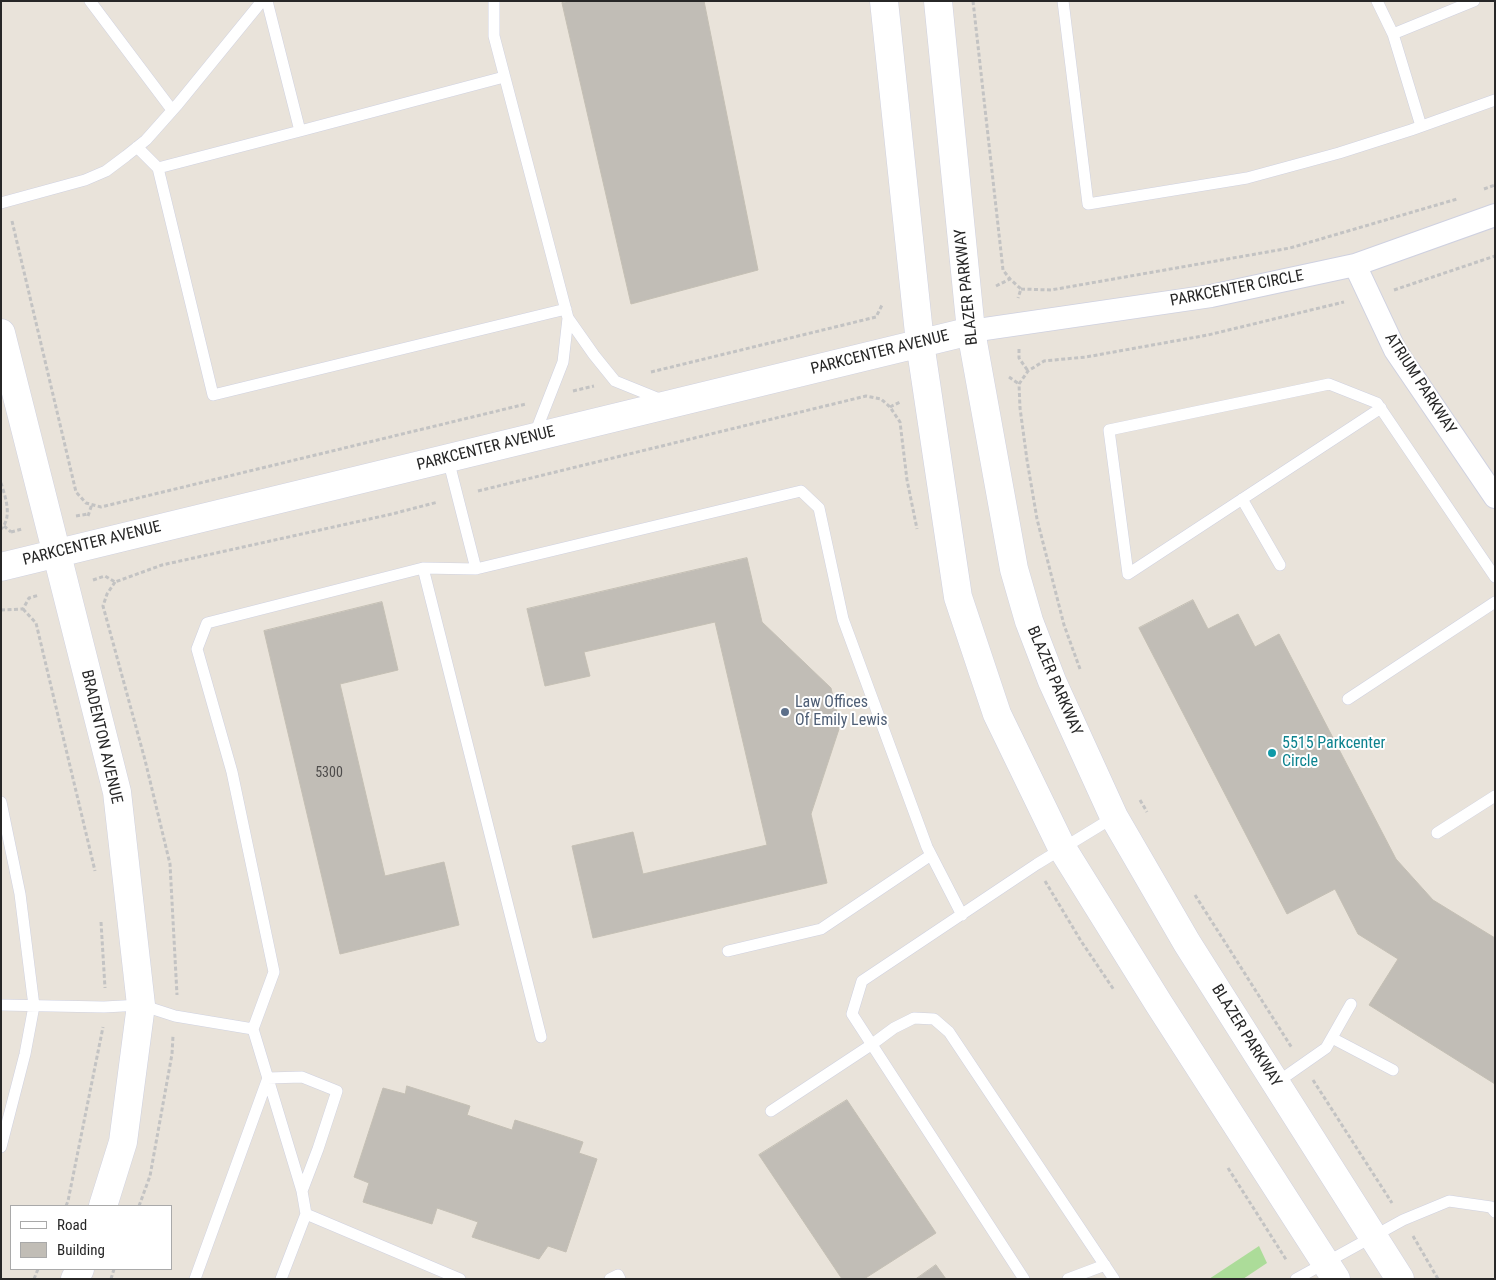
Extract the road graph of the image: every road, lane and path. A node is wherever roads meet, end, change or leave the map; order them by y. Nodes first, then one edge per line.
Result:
1 (90, 1) edge
2 (262, 1) edge
3 (267, 1) edge
4 (494, 1) edge
5 (884, 1) edge
6 (938, 1) edge
7 (973, 1) edge
8 (1063, 1) edge
9 (1377, 1) edge
10 (1474, 1) edge
11 (1393, 34) junction
12 (504, 77) junction
13 (1495, 100) edge
14 (172, 110) junction
15 (1421, 126) junction
16 (300, 131) junction
17 (137, 147) junction
18 (158, 168) junction
19 (1495, 185) edge
20 (1477, 192) dead end
21 (1459, 198) dead end
22 (5, 202) edge
23 (1495, 216) edge
24 (1495, 256) edge
25 (1355, 265) junction
26 (1010, 279) dead end
27 (1021, 289) dead end
28 (1370, 298) junction
29 (882, 305) dead end
30 (567, 314) junction
31 (971, 332) junction
32 (1, 333) edge
33 (920, 343) junction
34 (615, 381) junction
35 (549, 396) junction
36 (670, 404) junction
37 (1381, 408) junction
38 (534, 437) junction
39 (448, 458) junction
40 (1, 482) edge
41 (1495, 497) edge
42 (1242, 499) junction
43 (1, 529) edge
44 (55, 553) junction
45 (1280, 565) dead end
46 (1, 567) edge
47 (423, 568) junction
48 (476, 569) junction
49 (1495, 577) edge
50 (1495, 602) edge
51 (23, 609) dead end
52 (1081, 670) dead end
53 (1348, 699) dead end
54 (1136, 792) dead end
55 (1495, 796) edge
56 (1, 802) edge
57 (1150, 817) dead end
58 (1114, 818) junction
59 (1437, 833) dead end
60 (1062, 848) junction
61 (931, 855) junction
62 (96, 874) dead end
63 (1193, 892) dead end
64 (962, 915) junction
65 (101, 920) dead end
66 (728, 951) dead end
67 (1351, 1004) dead end
68 (1, 1005) edge
69 (141, 1005) junction
70 (34, 1006) junction
71 (104, 1007) junction
72 (253, 1029) junction
73 (541, 1037) dead end
74 (1332, 1038) junction
75 (872, 1045) junction
76 (1303, 1064) junction
77 (1393, 1070) dead end
78 (268, 1078) junction
79 (1276, 1083) junction
80 (771, 1110) dead end
81 (1, 1147) edge
82 (302, 1191) junction
83 (66, 1205) edge
84 (103, 1205) edge
85 (1495, 1212) edge
86 (306, 1214) junction
87 (1403, 1220) junction
88 (1373, 1236) junction
89 (1104, 1265) junction
90 (1330, 1270) edge
91 (195, 1279) edge
92 (282, 1279) edge
93 (460, 1279) edge
94 (610, 1279) edge
95 (620, 1279) edge
96 (1024, 1279) edge
97 (1068, 1279) edge
98 (1114, 1279) edge
99 (1296, 1279) edge
100 (1400, 1279) edge
101 (1438, 1279) edge

1 - 14 lane
2 - 14 lane
3 - 16 lane
4 - 12 lane
5 - 33 street
6 - 31 street, BLAZER PARKWAY
7 - 26 path
8 - 15 lane
9 - 11 lane
10 - 11 lane
11 - 15 lane
12 - 16 lane
12 - 30 lane
13 - 15 lane
14 - 17 lane
16 - 18 lane
17 - 18 lane
17 - 22 lane
18 - 30 lane
19 - 20 path
21 - 27 path
22 - 35 path
23 - 25 street, PARKCENTER CIRCLE
24 - 28 path
25 - 28 street, ATRIUM PARKWAY
25 - 31 street, PARKCENTER CIRCLE
28 - 41 street, ATRIUM PARKWAY
28 - 52 path
29 - 34 path
30 - 34 lane
30 - 35 lane
31 - 33 street, PARKCENTER AVENUE
31 - 58 street, BLAZER PARKWAY
32 - 44 street, BRADENTON AVENUE
33 - 36 street, PARKCENTER AVENUE
33 - 60 street
34 - 35 path
34 - 36 lane
35 - 38 lane
36 - 38 street, PARKCENTER AVENUE
37 - 42 lane
37 - 42 lane
37 - 49 lane
38 - 39 street, PARKCENTER AVENUE
39 - 44 street, PARKCENTER AVENUE
39 - 48 lane
40 - 43 path
42 - 45 lane
44 - 46 street, PARKCENTER AVENUE
44 - 69 street, BRADENTON AVENUE
47 - 48 lane
47 - 72 lane
47 - 73 lane
48 - 61 lane
50 - 53 lane
51 - 62 path
54 - 57 path
55 - 59 lane
56 - 70 lane
58 - 60 lane
58 - 79 street, BLAZER PARKWAY
60 - 64 lane
60 - 90 street
61 - 64 lane
61 - 66 lane
63 - 76 path
64 - 75 lane
65 - 71 path
67 - 74 lane
68 - 70 lane
69 - 71 lane
69 - 72 lane
69 - 84 street, BRADENTON AVENUE
70 - 71 lane
70 - 81 lane
71 - 83 path
72 - 78 lane
74 - 76 lane
74 - 77 lane
75 - 80 lane
75 - 89 lane
75 - 96 lane
76 - 79 lane
76 - 87 path
78 - 82 lane
78 - 82 lane
78 - 91 lane
79 - 88 street, BLAZER PARKWAY
82 - 86 lane
85 - 87 lane
86 - 92 lane
86 - 93 lane
87 - 88 lane
87 - 101 path
88 - 90 lane
88 - 100 street, BLAZER PARKWAY
89 - 97 lane
89 - 98 lane
90 - 99 lane
94 - 95 lane

